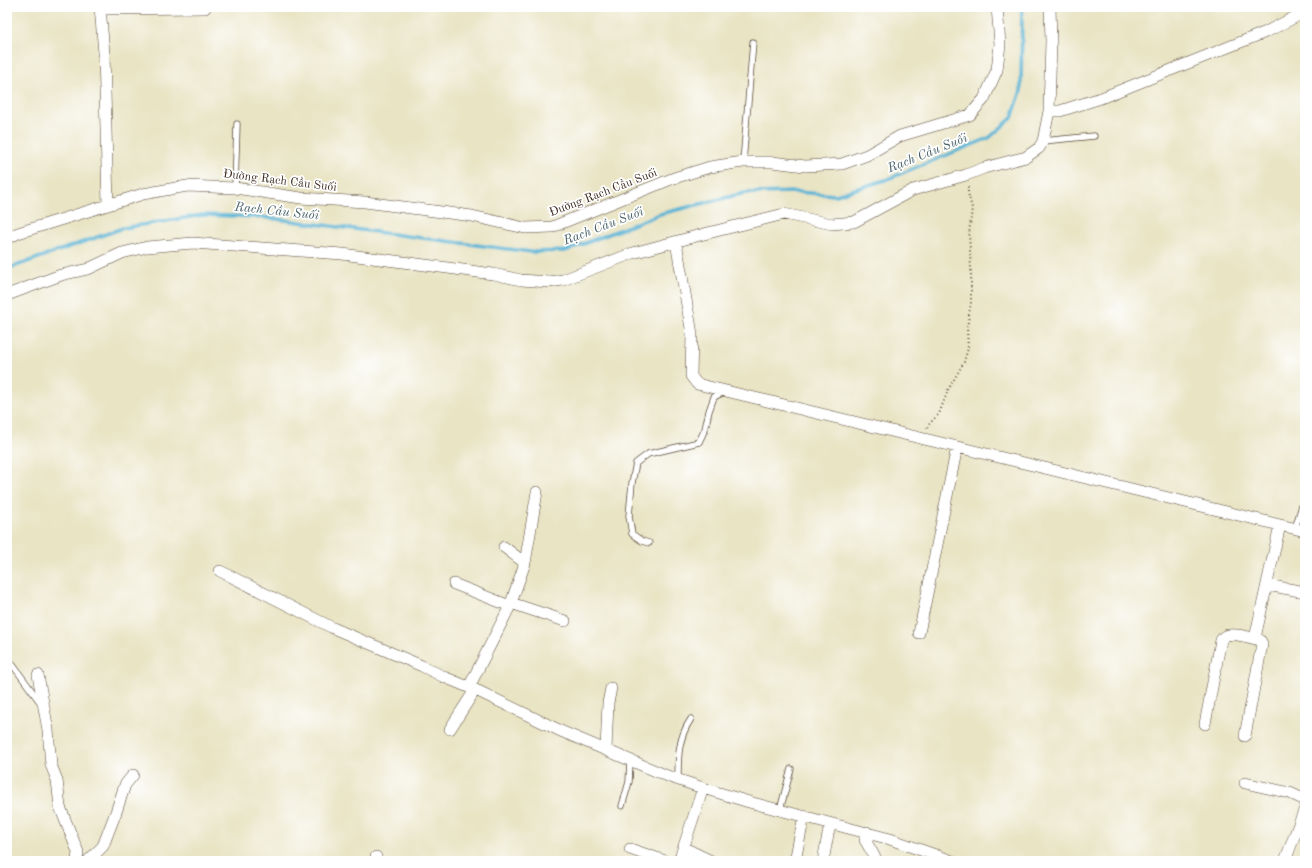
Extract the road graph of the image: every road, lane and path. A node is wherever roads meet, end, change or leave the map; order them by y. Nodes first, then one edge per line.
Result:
1 (997, 7) edge
2 (1050, 7) edge
3 (100, 8) edge
4 (205, 8) dead end
5 (1305, 12) edge
6 (753, 42) dead end
7 (1049, 111) junction
8 (237, 124) dead end
9 (1094, 136) dead end
10 (1043, 141) junction
11 (743, 162) junction
12 (968, 175) junction
13 (235, 188) junction
14 (108, 205) junction
15 (7, 239) edge
16 (676, 242) junction
17 (7, 295) edge
18 (726, 391) junction
19 (922, 438) junction
20 (957, 447) junction
21 (537, 492) dead end
22 (1305, 495) edge
23 (1280, 525) junction
24 (1300, 530) edge
25 (649, 543) dead end
26 (504, 547) dead end
27 (525, 563) junction
28 (220, 572) dead end
29 (454, 584) dead end
30 (1267, 585) junction
31 (1305, 592) edge
32 (511, 604) junction
33 (564, 621) dead end
34 (919, 633) dead end
35 (1255, 638) junction
36 (7, 657) edge
37 (38, 675) dead end
38 (611, 688) dead end
39 (472, 689) junction
40 (44, 707) junction
41 (691, 719) dead end
42 (1204, 724) dead end
43 (450, 729) dead end
44 (1245, 736) dead end
45 (606, 750) junction
46 (630, 760) junction
47 (791, 769) dead end
48 (133, 775) dead end
49 (678, 779) junction
50 (1245, 783) dead end
51 (703, 788) junction
52 (1305, 800) edge
53 (622, 806) dead end
54 (1305, 808) edge
55 (780, 810) junction
56 (804, 816) junction
57 (830, 824) junction
58 (867, 832) junction
59 (684, 848) junction
60 (630, 849) dead end
61 (77, 861) edge
62 (88, 861) edge
63 (665, 861) edge
64 (679, 861) edge
65 (711, 861) edge
66 (795, 861) edge
67 (823, 861) edge
68 (877, 861) edge
69 (952, 861) edge
70 (1285, 861) edge

1 - 11 street, Đường Rạch Cầu Suối
2 - 7 street
3 - 4 street
3 - 14 street
5 - 7 street
6 - 11 lane
7 - 10 street
8 - 13 lane
9 - 10 lane
10 - 12 street
11 - 13 street, Đường Rạch Cầu Suối
12 - 16 street
12 - 19 path
13 - 14 street, Đường Rạch Cầu Suối
14 - 15 street, Đường Rạch Cầu Suối
16 - 17 street
16 - 18 street
18 - 19 street
18 - 25 lane
19 - 20 street
20 - 23 street
20 - 34 street
21 - 27 street
22 - 24 lane
23 - 24 street
23 - 30 street
26 - 27 street
27 - 32 street
28 - 39 street
29 - 32 street
30 - 31 street
30 - 35 street
32 - 33 street
32 - 39 street
35 - 42 street
35 - 44 street
36 - 40 lane
37 - 40 street
38 - 45 street
39 - 43 street
39 - 45 street
40 - 61 street
41 - 49 lane
45 - 46 street
46 - 49 street
46 - 53 lane
47 - 55 lane
48 - 62 street
49 - 51 street
50 - 52 street
51 - 55 street
51 - 59 street
54 - 70 street
55 - 56 street
56 - 57 street
56 - 66 street
57 - 58 street
57 - 67 street
58 - 68 street
58 - 69 street
59 - 64 street
59 - 65 street
60 - 63 street

